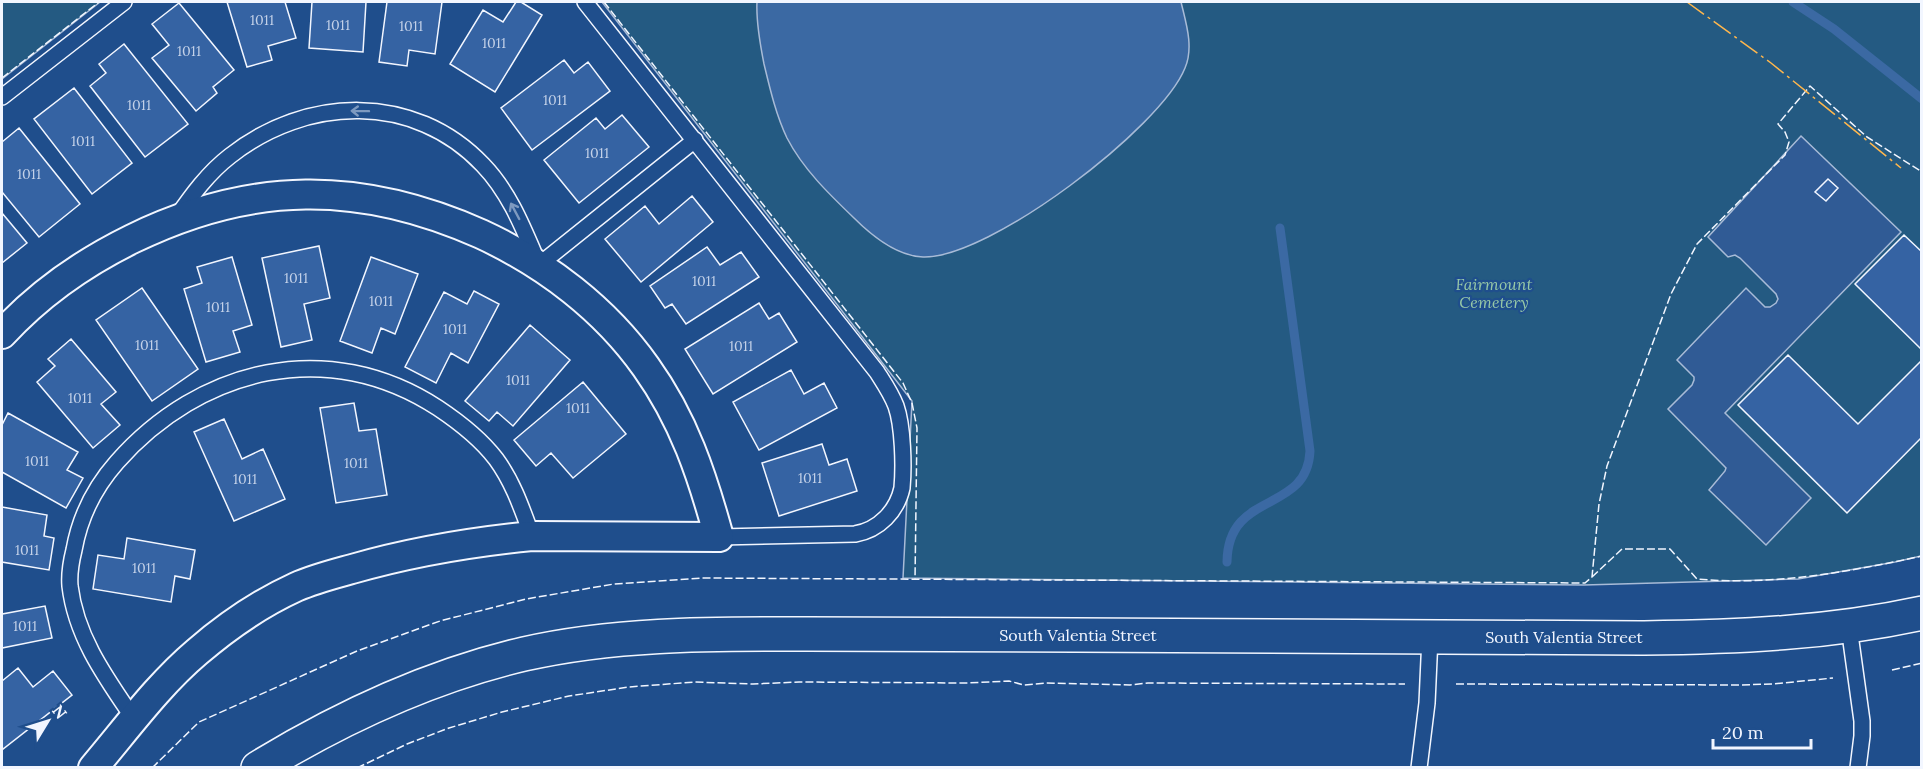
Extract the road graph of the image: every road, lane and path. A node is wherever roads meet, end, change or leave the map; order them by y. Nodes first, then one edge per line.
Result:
1 (124, 2) edge
2 (585, 2) edge
3 (2, 97) edge
4 (694, 140) junction
5 (176, 219) junction
6 (539, 264) junction
7 (2, 334) edge
8 (532, 536) junction
9 (719, 537) junction
10 (1922, 613) edge
11 (1849, 627) junction
12 (1430, 637) junction
13 (134, 719) junction
14 (93, 768) edge
15 (258, 768) edge
16 (1419, 768) edge
17 (1858, 768) edge

1 - 3 lane
2 - 4 lane
4 - 6 lane
4 - 9 lane
5 - 6 street
6 -> 5 lane
5 - 7 street
6 - 9 street
8 - 9 street
8 - 13 street
8 - 13 lane
10 - 11 street, South Valentia Street
11 - 12 street, South Valentia Street
11 - 17 lane
12 - 15 street, South Valentia Street
12 - 16 lane
13 - 14 street

